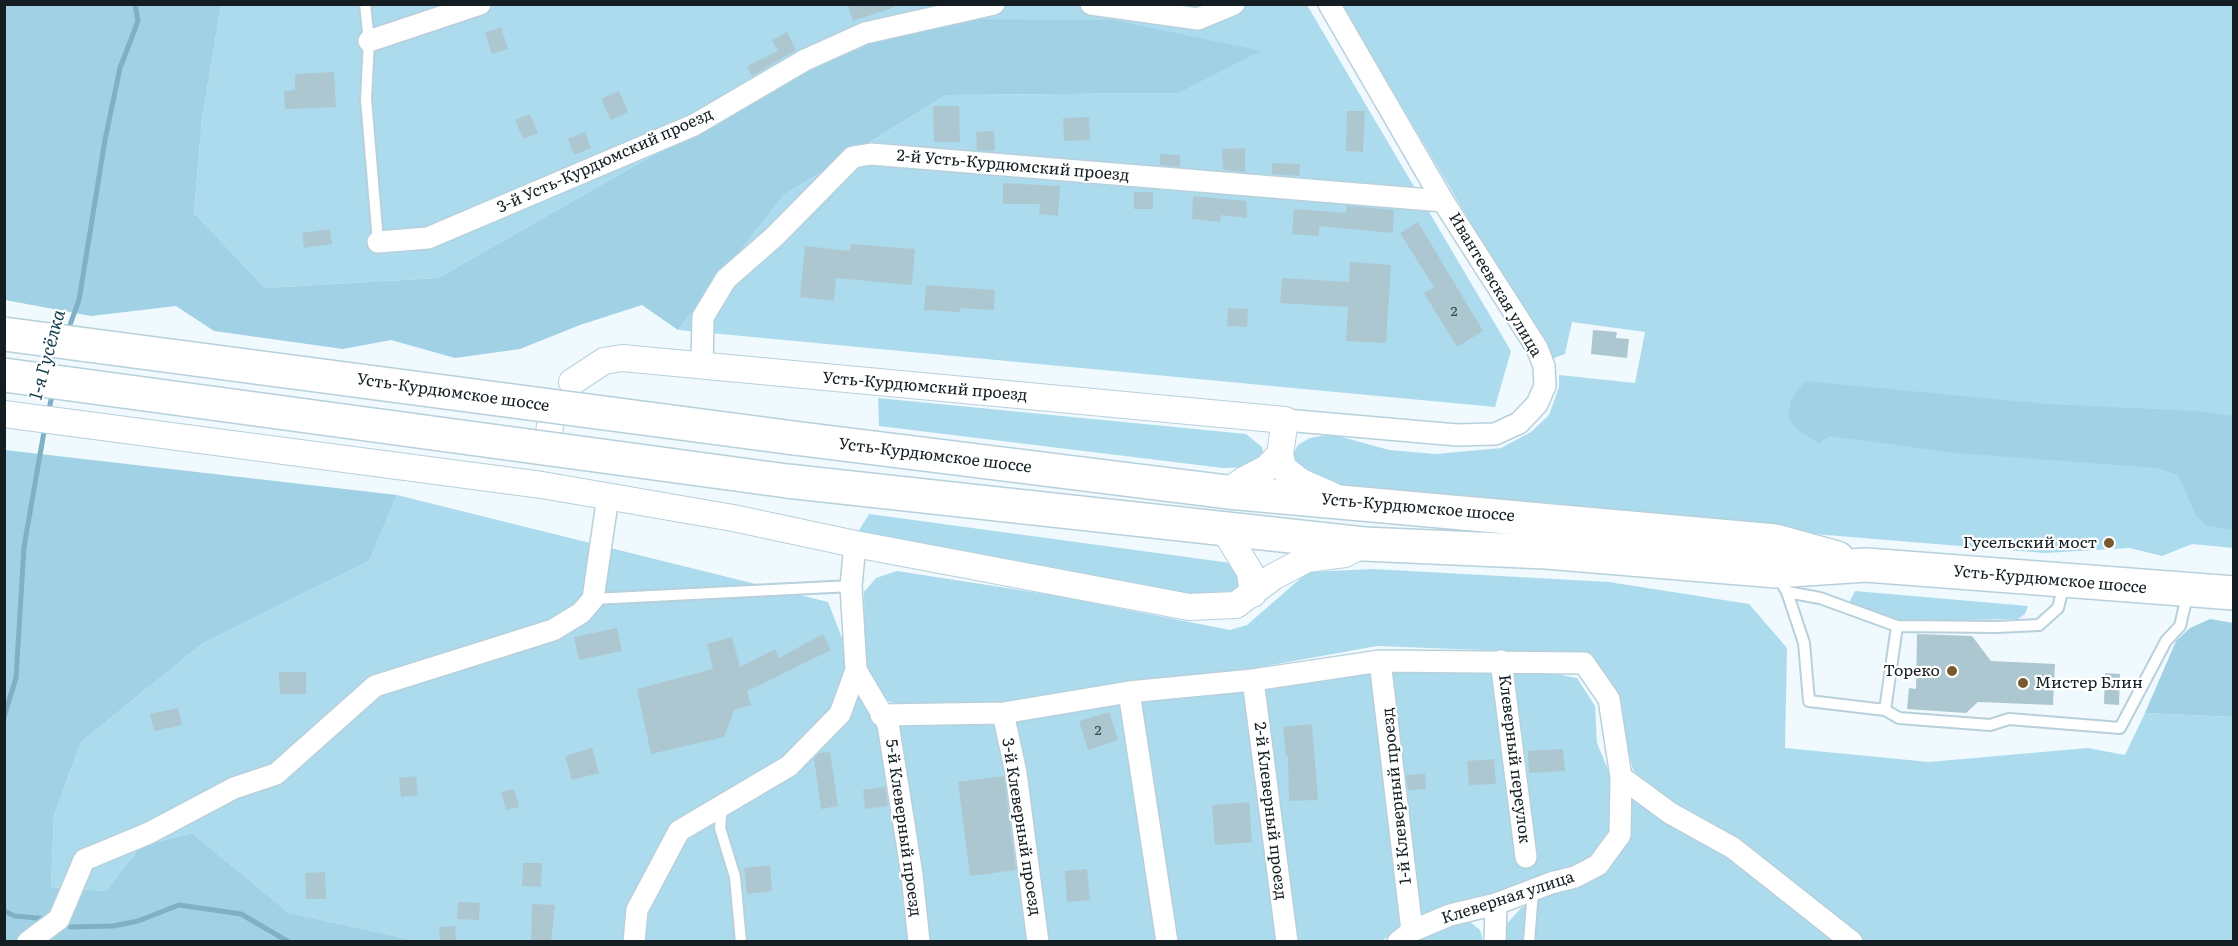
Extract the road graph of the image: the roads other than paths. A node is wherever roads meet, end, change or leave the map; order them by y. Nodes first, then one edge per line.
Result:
1 (365, 4) edge
2 (480, 4) edge
3 (994, 4) edge
4 (1091, 4) edge
5 (1234, 4) edge
6 (1329, 4) edge
7 (369, 40) junction
8 (1443, 201) junction
9 (378, 242) joint
10 (4, 334) edge
11 (702, 366) junction
12 (4, 375) edge
13 (572, 382) dead end
14 (4, 414) edge
15 (1285, 420) junction
16 (1280, 454) junction
17 (1228, 492) junction
18 (608, 496) junction
19 (1339, 501) junction
20 (1222, 528) junction
21 (855, 544) junction
22 (1364, 544) junction
23 (1866, 565) junction
24 (1781, 581) junction
25 (2064, 582) junction
26 (851, 586) junction
27 (2189, 591) junction
28 (2234, 592) edge
29 (1253, 594) junction
30 (593, 599) junction
31 (1897, 626) junction
32 (1380, 661) junction
33 (1501, 661) junction
34 (856, 670) junction
35 (1253, 680) junction
36 (1129, 692) junction
37 (1886, 710) junction
38 (1003, 713) junction
39 (881, 715) junction
40 (1621, 777) junction
41 (722, 804) junction
42 (1526, 857) dead end
43 (1533, 890) junction
44 (1496, 904) junction
45 (1405, 936) edge
46 (28, 942) edge
47 (634, 942) edge
48 (741, 942) edge
49 (919, 942) edge
50 (1038, 942) edge
51 (1167, 942) edge
52 (1287, 942) edge
53 (1495, 942) edge
54 (1529, 942) edge
55 (1852, 942) edge

1 - 7 lane
2 - 7 street
3 - 9 street, 3-й Усть-Курдюмский проезд
4 - 5 street
6 - 8 street, Ивантеевская улица
7 - 9 lane
8 - 11 street, 2-й Усть-Курдюмский проезд
8 - 15 street, Ивантеевская улица
10 - 17 main road, Усть-Курдюмское шоссе, bridge
11 - 13 street, Усть-Курдюмский проезд
11 - 15 street, Усть-Курдюмский проезд
12 - 20 main road, Усть-Курдюмское шоссе, bridge
14 - 18 street
15 - 16 street
16 - 17 street
16 - 19 street
17 - 19 main road, Усть-Курдюмское шоссе
18 - 21 street
18 - 30 street
19 - 23 main road, Усть-Курдюмское шоссе
20 - 22 main road, Усть-Курдюмское шоссе
20 - 29 street
21 - 26 street, 5-й Клеверный проезд
21 - 29 street
22 - 24 main road, Усть-Курдюмское шоссе
22 - 29 street
23 - 24 main road, Усть-Курдюмское шоссе
23 - 25 main road, Усть-Курдюмское шоссе
24 - 31 lane
24 - 37 lane
25 - 27 main road, Усть-Курдюмское шоссе
25 - 31 lane
26 - 30 lane
26 - 34 street, 5-й Клеверный проезд
27 - 28 main road, Усть-Курдюмское шоссе
27 - 37 lane
30 - 46 street
31 - 37 lane
32 - 33 street
32 - 35 street
32 - 45 street, 1-й Клеверный проезд
33 - 40 street, Клеверная улица
33 - 42 street, Клеверный переулок
34 - 39 street, 5-й Клеверный проезд
34 - 41 street
35 - 36 street
35 - 52 street, 2-й Клеверный проезд
36 - 38 street
36 - 51 street
38 - 39 street
38 - 50 street, 3-й Клеверный проезд
39 - 49 street, 5-й Клеверный проезд
40 - 43 street, Клеверная улица
40 - 55 street
41 - 47 street
41 - 48 lane
43 - 44 street, Клеверная улица
43 - 54 lane
44 - 45 street, Клеверная улица
44 - 53 street

